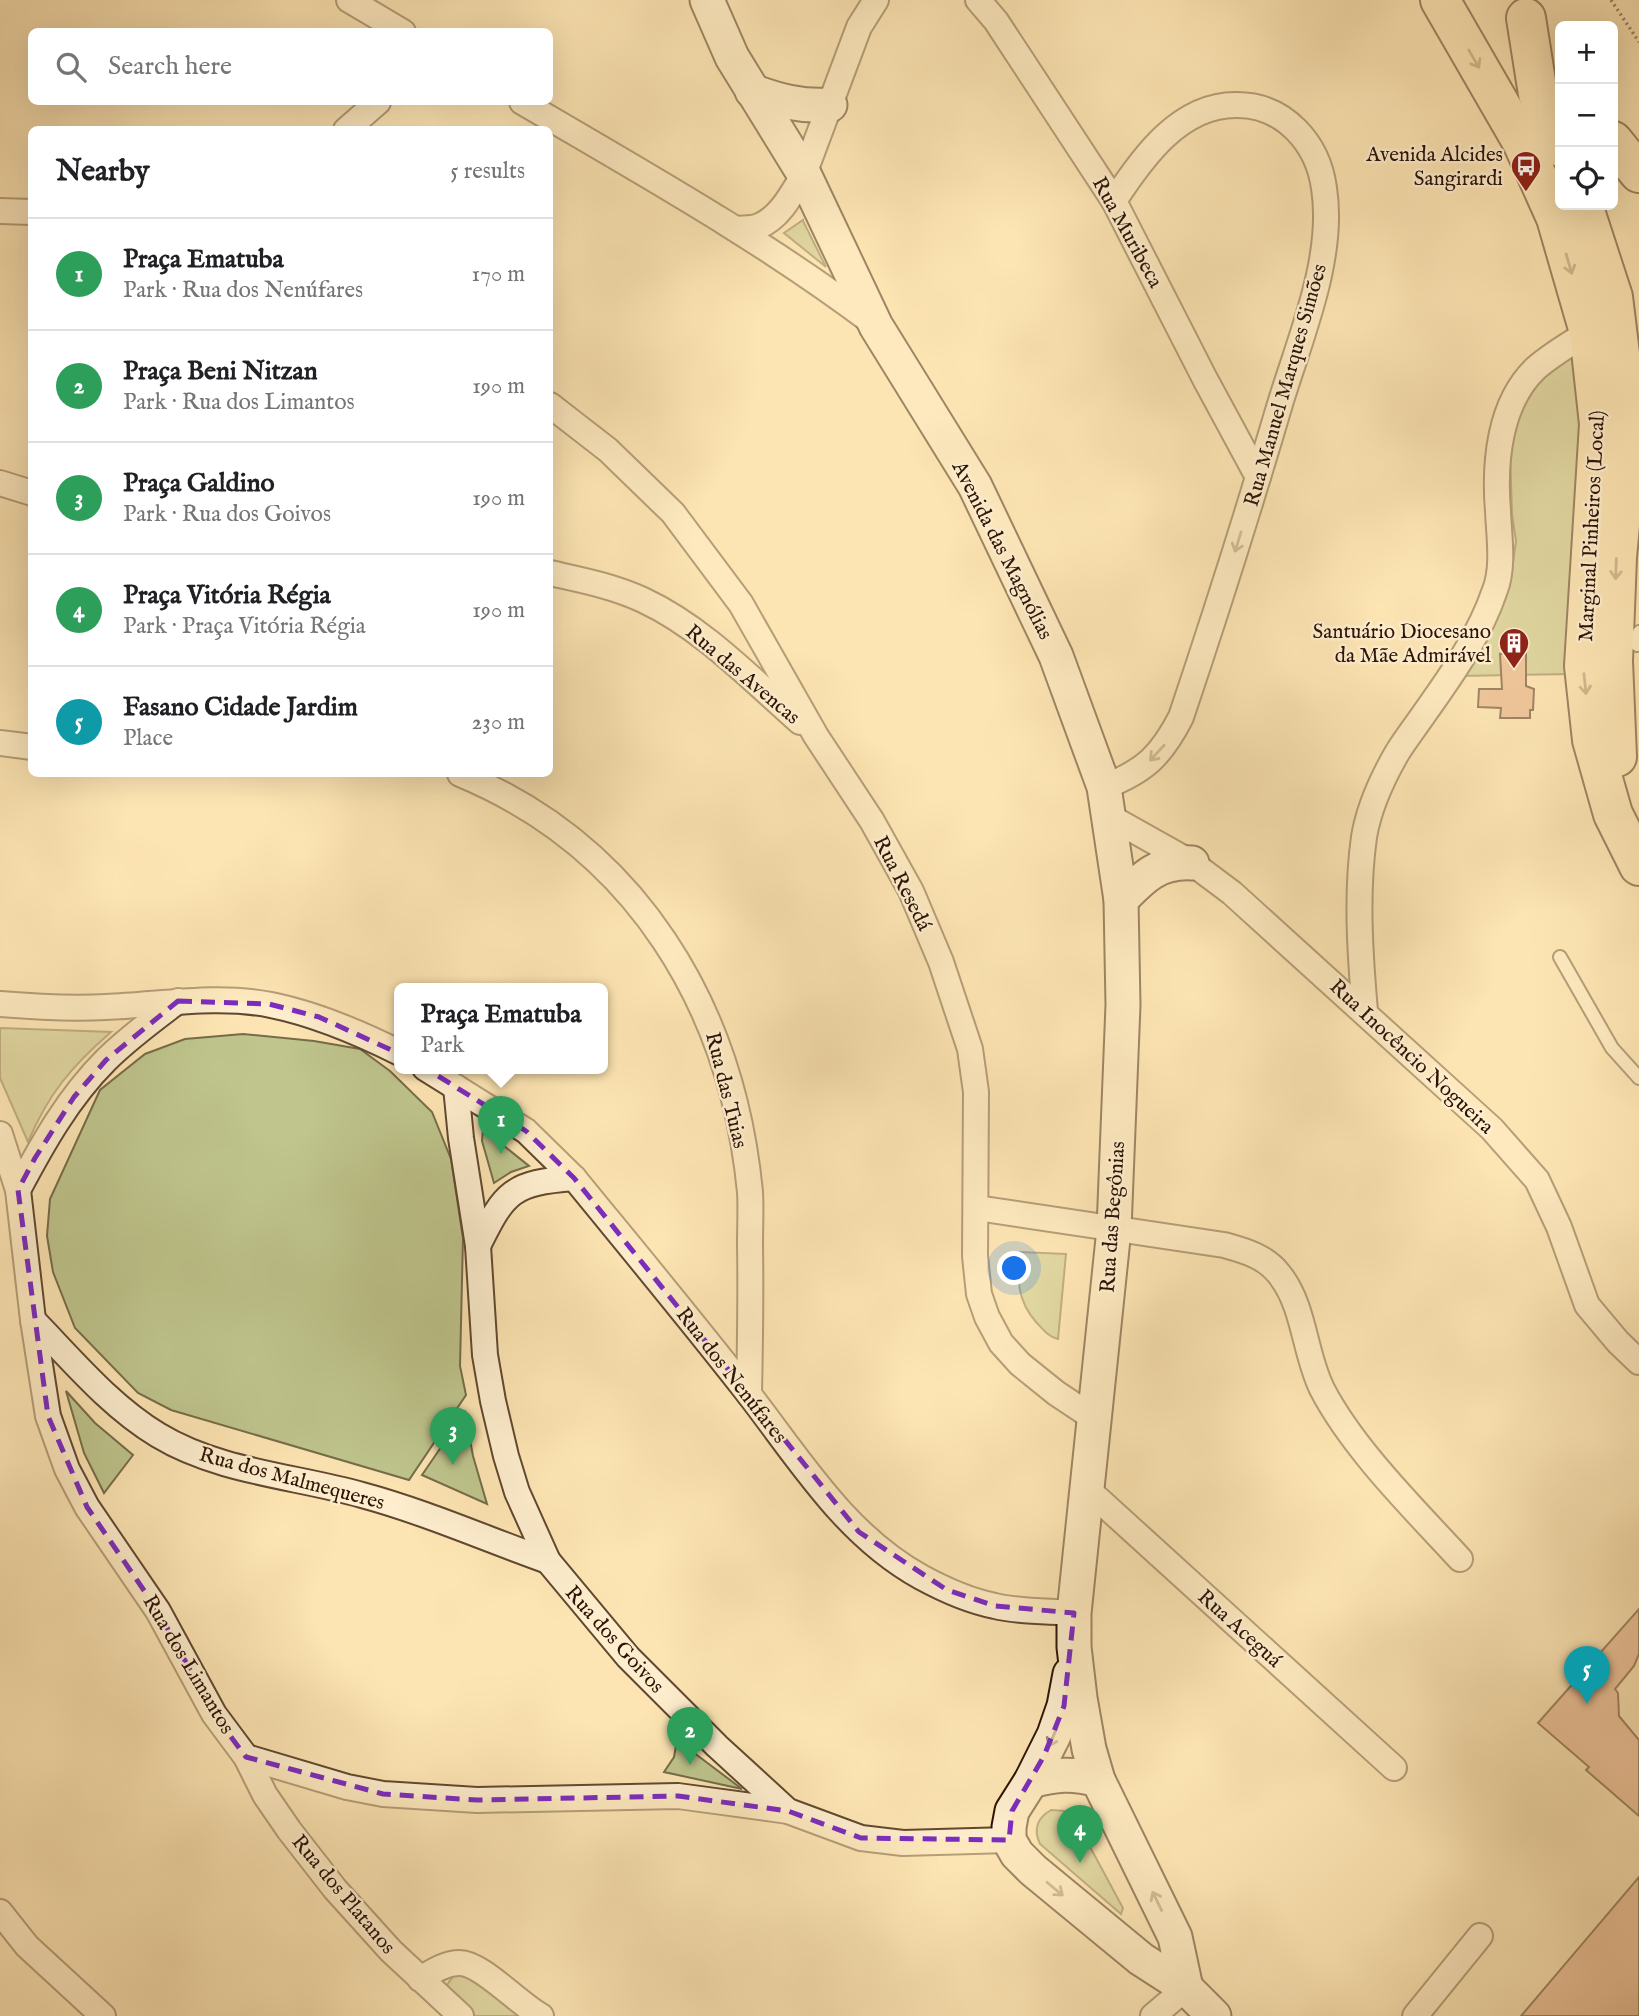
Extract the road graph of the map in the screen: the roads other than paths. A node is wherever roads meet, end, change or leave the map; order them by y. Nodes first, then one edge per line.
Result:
1 (349, 0) edge
2 (707, 0) edge
3 (876, 0) edge
4 (978, 0) edge
5 (1440, 0) edge
6 (1521, 9) edge
7 (396, 28) edge
8 (1555, 68) edge
9 (752, 91) junction
10 (830, 104) junction
11 (375, 105) edge
12 (527, 105) edge
13 (351, 126) edge
14 (1555, 134) edge
15 (1618, 147) edge
16 (1639, 173) edge
17 (804, 174) junction
18 (1114, 201) junction
19 (1585, 210) edge
20 (0, 211) edge
21 (28, 212) edge
22 (736, 229) junction
23 (876, 326) junction
24 (1589, 332) junction
25 (1639, 387) edge
26 (553, 407) edge
27 (1629, 428) junction
28 (1258, 477) junction
29 (0, 483) edge
30 (28, 492) edge
31 (553, 574) edge
32 (1638, 642) edge
33 (1639, 708) edge
34 (817, 736) junction
35 (0, 743) edge
36 (28, 746) edge
37 (467, 777) edge
38 (1107, 802) junction
39 (1631, 851) edge
40 (1192, 863) junction
41 (1121, 900) junction
42 (1560, 957) dead end
43 (178, 1001) junction
44 (0, 1004) edge
45 (1365, 1011) junction
46 (394, 1051) edge
47 (435, 1074) edge
48 (1639, 1078) edge
49 (456, 1087) junction
50 (0, 1135) edge
51 (575, 1178) junction
52 (18, 1191) junction
53 (977, 1208) junction
54 (1114, 1229) junction
55 (478, 1246) junction
56 (33, 1320) junction
57 (1639, 1362) edge
58 (748, 1394) junction
59 (1095, 1419) junction
60 (1086, 1488) junction
61 (1460, 1559) dead end
62 (548, 1562) junction
63 (1074, 1613) junction
64 (1074, 1647) junction
65 (246, 1757) junction
66 (1394, 1768) dead end
67 (1098, 1780) junction
68 (1031, 1781) junction
69 (788, 1811) junction
70 (1009, 1840) junction
71 (0, 1912) edge
72 (1479, 1936) dead end
73 (1175, 1937) junction
74 (1141, 1959) junction
75 (420, 1979) junction
76 (1186, 1988) junction
77 (103, 2016) edge
78 (461, 2016) edge
79 (541, 2016) edge
80 (1153, 2016) edge
81 (1214, 2016) edge
82 (1415, 2016) edge

1 - 7 street
2 - 9 main road, Avenida das Magnólias
3 - 10 street
4 - 18 street, Rua Muribeca
5 -> 24 highway, Marginal Pinheiros (Local)
6 - 8 highway
6 - 14 highway
9 - 10 main road
9 - 17 main road, Avenida das Magnólias
10 - 17 street
11 - 13 street
12 - 22 street, Avenida das Magnólias
15 - 16 highway
17 - 22 street
17 - 23 main road, Avenida das Magnólias
18 - 28 street, Rua Muribeca
18 - 28 street, Rua Manuel Marques Simões
19 - 27 highway
20 - 21 street
22 - 23 street, Avenida das Magnólias
23 - 38 main road, Avenida das Magnólias
24 -> 39 highway, Marginal Pinheiros (Local)
24 - 45 street
25 - 27 highway
26 - 34 street, Rua Resedá
27 -> 39 highway
28 -> 38 street, Rua Manuel Marques Simões
29 - 30 street
31 - 34 street, Rua das Avencas
32 - 33 highway
34 - 53 street, Rua Resedá
35 - 36 street
37 - 58 street, Rua das Tuias
38 - 40 street, Rua Inocêncio Nogueira
38 - 41 main road, Rua das Begônias
40 - 41 main road
40 - 45 street, Rua Inocêncio Nogueira
41 - 54 main road, Rua das Begônias
42 - 48 lane
43 - 44 street
43 - 46 street
43 - 52 street
45 - 57 street, Rua Inocêncio Nogueira
47 - 49 street, Rua dos Nenúfares
49 - 51 street, Rua dos Nenúfares
49 - 55 street, Rua dos Goivos
50 - 52 street, Rua dos Limantos
51 - 55 street, Rua dos Goivos
51 - 58 street, Rua dos Nenúfares
52 - 56 street, Rua dos Limantos
53 - 54 street
53 - 59 street, Rua Resedá
54 - 59 main road, Rua das Begônias
54 - 61 street
55 - 62 street, Rua dos Goivos
56 - 62 street, Rua dos Malmequeres
56 - 65 street, Rua dos Limantos
58 - 63 street, Rua dos Nenúfares
59 - 60 main road, Rua das Begônias
60 - 63 main road, Rua das Begônias
60 - 66 street, Rua Aceguá
62 - 69 street, Rua dos Goivos
63 - 64 main road, Rua das Begônias
64 - 67 main road, Rua das Begônias
64 -> 68 main road, Rua das Begônias
65 - 69 street, Rua dos Limantos
65 - 75 street, Rua dos Platanos
67 - 68 main road
73 -> 67 main road, Rua das Begônias
68 - 70 main road, Rua das Begônias
69 - 70 street, Rua dos Goivos
70 -> 74 main road
71 - 77 street
72 - 82 street
73 - 74 main road
73 - 76 main road, Rua das Begônias
74 - 76 main road
75 - 78 street, Rua dos Platanos
75 - 79 street
76 - 80 street
76 - 81 main road

